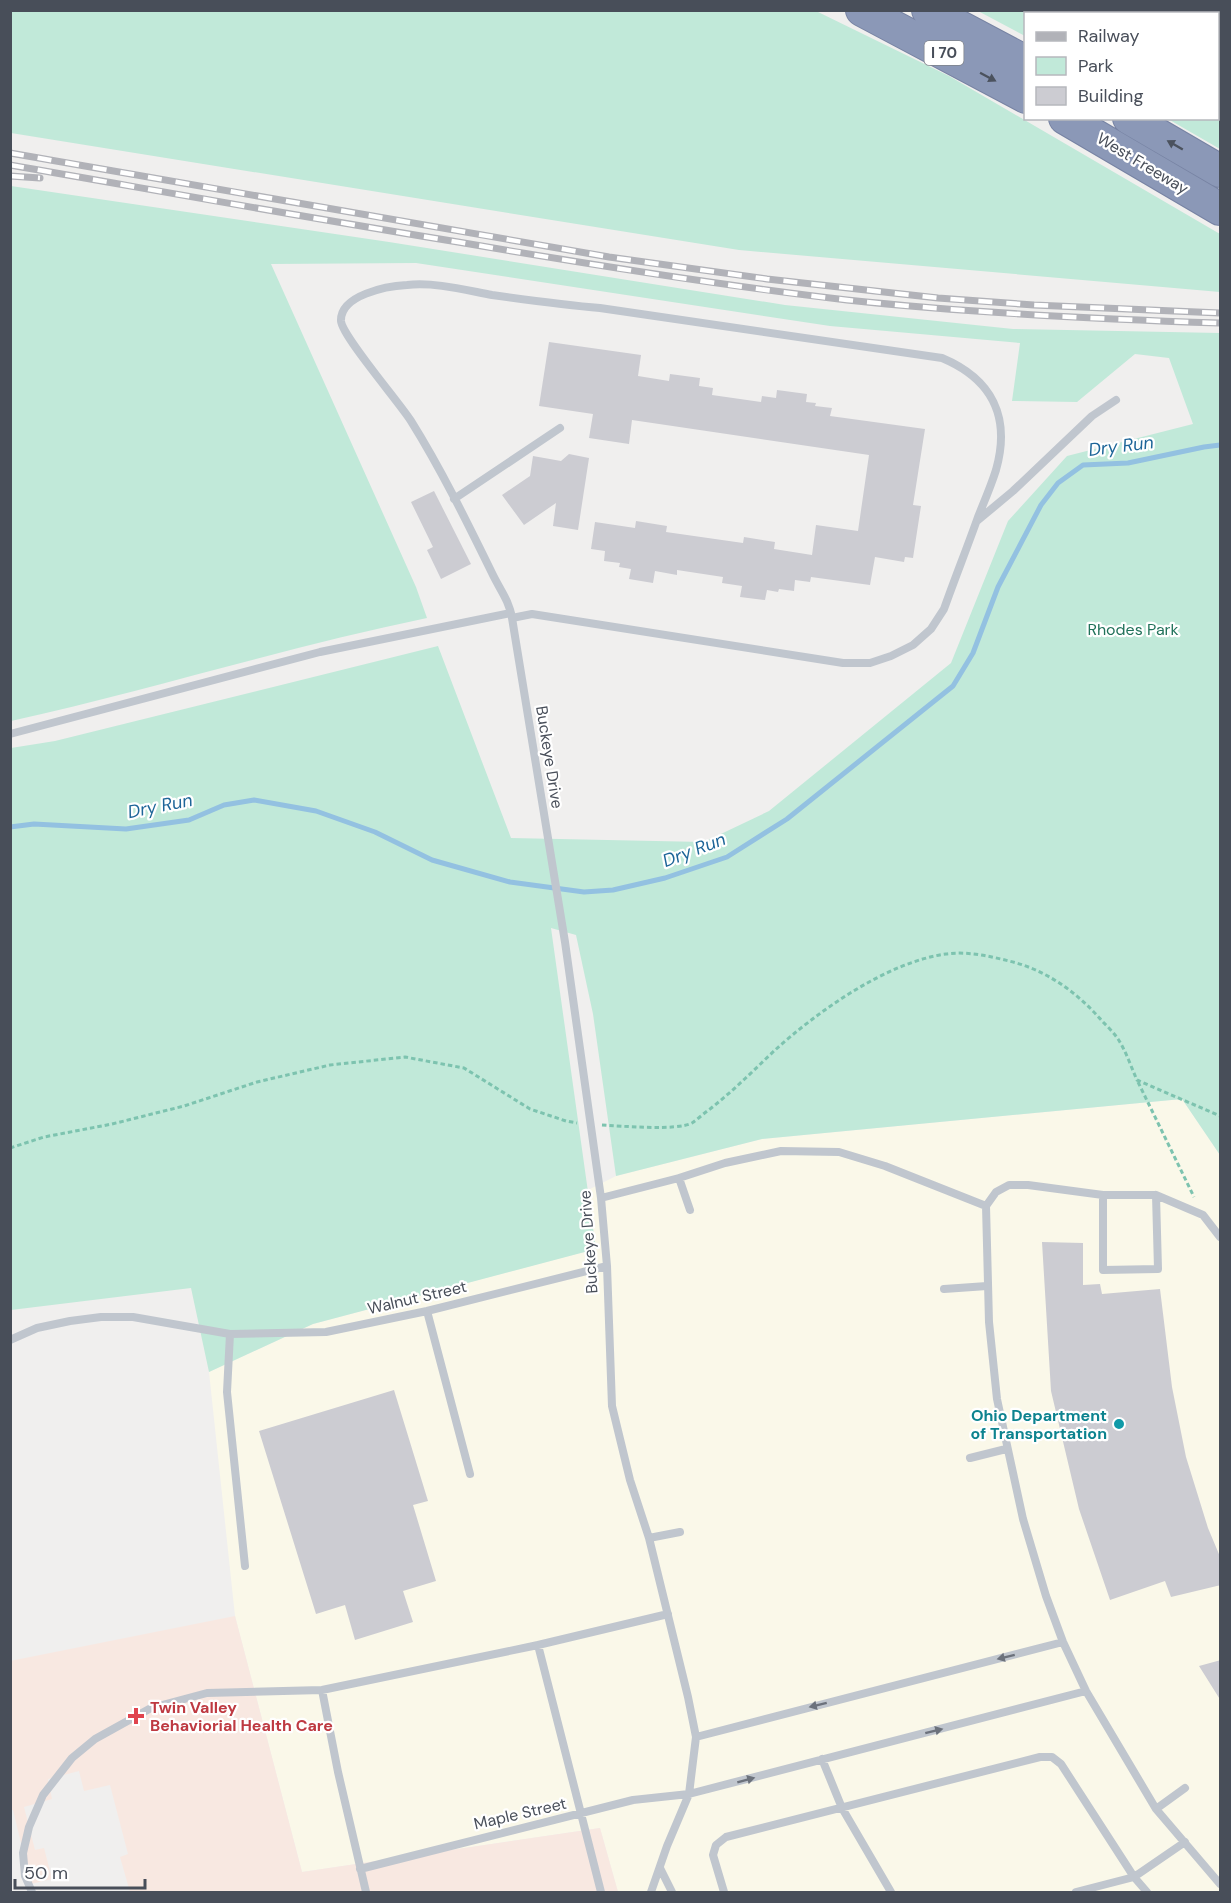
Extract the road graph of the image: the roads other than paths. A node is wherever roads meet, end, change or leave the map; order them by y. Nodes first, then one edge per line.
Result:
1 (862, 10) edge
2 (928, 10) edge
3 (1024, 61) edge
4 (1024, 96) edge
5 (1068, 120) edge
6 (1133, 120) edge
7 (1221, 171) edge
8 (1221, 209) edge
9 (1116, 400) dead end
10 (560, 428) dead end
11 (454, 499) junction
12 (976, 521) junction
13 (511, 612) junction
14 (10, 734) edge
15 (679, 1178) junction
16 (1103, 1195) junction
17 (1156, 1196) junction
18 (601, 1198) junction
19 (986, 1206) junction
20 (690, 1210) dead end
21 (1221, 1237) edge
22 (607, 1266) junction
23 (987, 1286) junction
24 (944, 1289) dead end
25 (427, 1311) junction
26 (230, 1334) junction
27 (10, 1340) edge
28 (1006, 1449) junction
29 (970, 1458) dead end
30 (470, 1474) dead end
31 (680, 1532) dead end
32 (649, 1538) junction
33 (245, 1566) dead end
34 (668, 1614) junction
35 (1063, 1642) junction
36 (538, 1645) junction
37 (322, 1690) junction
38 (1086, 1691) junction
39 (696, 1737) junction
40 (822, 1760) junction
41 (1185, 1788) dead end
42 (689, 1794) junction
43 (842, 1808) junction
44 (1156, 1809) junction
45 (580, 1814) junction
46 (1185, 1842) junction
47 (660, 1868) junction
48 (360, 1869) junction
49 (1134, 1877) junction
50 (1221, 1884) edge
51 (32, 1893) edge
52 (366, 1893) edge
53 (601, 1893) edge
54 (651, 1893) edge
55 (672, 1893) edge
56 (724, 1893) edge
57 (891, 1893) edge
58 (1076, 1893) edge
59 (1147, 1893) edge

1 -> 4 highway, I 70
2 - 3 highway, I 70
5 - 8 highway, West Freeway
7 -> 6 highway, West Freeway
9 - 12 lane
10 - 11 lane
11 - 12 lane
11 - 13 lane
12 - 13 lane
13 - 14 lane
13 - 18 lane, Buckeye Drive
15 - 18 lane
15 - 19 lane
15 - 20 lane
16 - 17 lane
16 - 17 lane
16 - 19 lane
17 - 21 lane
18 - 22 lane, Buckeye Drive
19 - 23 lane
22 - 25 lane, Walnut Street
22 - 32 lane, Buckeye Drive
23 - 24 lane
23 - 28 lane
25 - 26 lane, Walnut Street
25 - 30 lane
26 - 27 lane, Walnut Street
26 - 33 lane
28 - 29 lane
28 - 35 lane
31 - 32 lane
32 - 34 lane, Buckeye Drive
34 - 36 lane
34 - 39 lane, Buckeye Drive
35 - 38 lane
35 -> 39 lane
36 - 37 lane
36 - 45 lane
37 - 48 lane
37 - 51 lane
40 -> 38 lane, Maple Street
38 - 44 lane
39 - 42 lane, Buckeye Drive
42 -> 40 lane, Maple Street
40 - 43 lane
41 - 44 lane
42 - 45 lane, Maple Street
42 - 47 lane, Buckeye Drive
43 - 49 lane
43 - 56 lane
43 - 57 lane
44 - 46 lane
45 - 48 lane, Maple Street
45 - 53 lane
46 - 49 lane
46 - 50 lane
47 - 54 lane, Buckeye Drive
47 - 55 lane
48 - 52 lane
49 - 58 lane
49 - 59 lane

